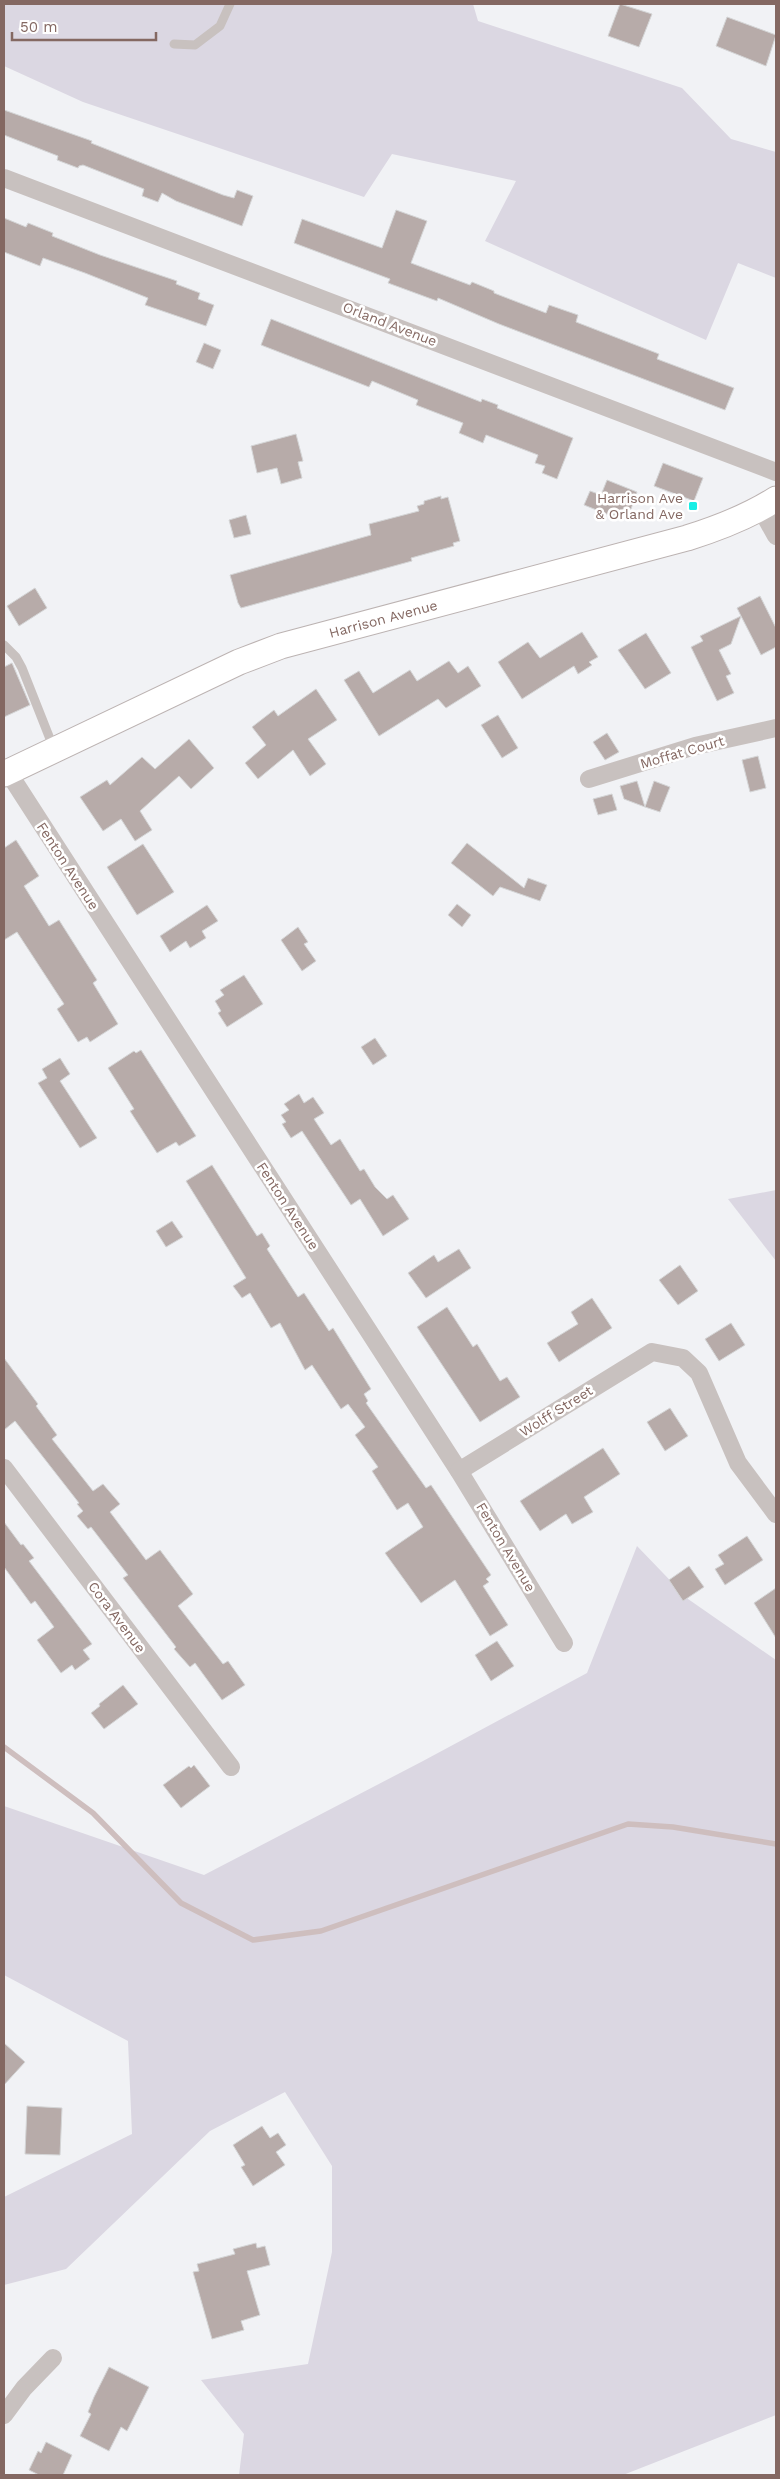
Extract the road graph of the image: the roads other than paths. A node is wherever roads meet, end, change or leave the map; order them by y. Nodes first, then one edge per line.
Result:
1 (230, 4) edge
2 (174, 44) dead end
3 (4, 178) edge
4 (776, 472) edge
5 (769, 504) edge
6 (776, 536) edge
7 (4, 645) edge
8 (776, 728) edge
9 (54, 750) junction
10 (6, 773) edge
11 (589, 779) dead end
12 (4, 1468) edge
13 (459, 1471) junction
14 (776, 1514) edge
15 (564, 1643) dead end
16 (231, 1766) dead end
17 (53, 2358) dead end
18 (4, 2415) edge

1 - 2 lane
3 - 4 street, Orland Avenue
5 - 6 street
5 - 9 main road, Harrison Avenue
7 - 9 lane
8 - 11 street, Moffat Court
9 - 10 main road, Harrison Avenue
10 - 13 street, Fenton Avenue
12 - 16 street, Cora Avenue
13 - 14 street, Wolff Street
13 - 15 street, Fenton Avenue
17 - 18 street

